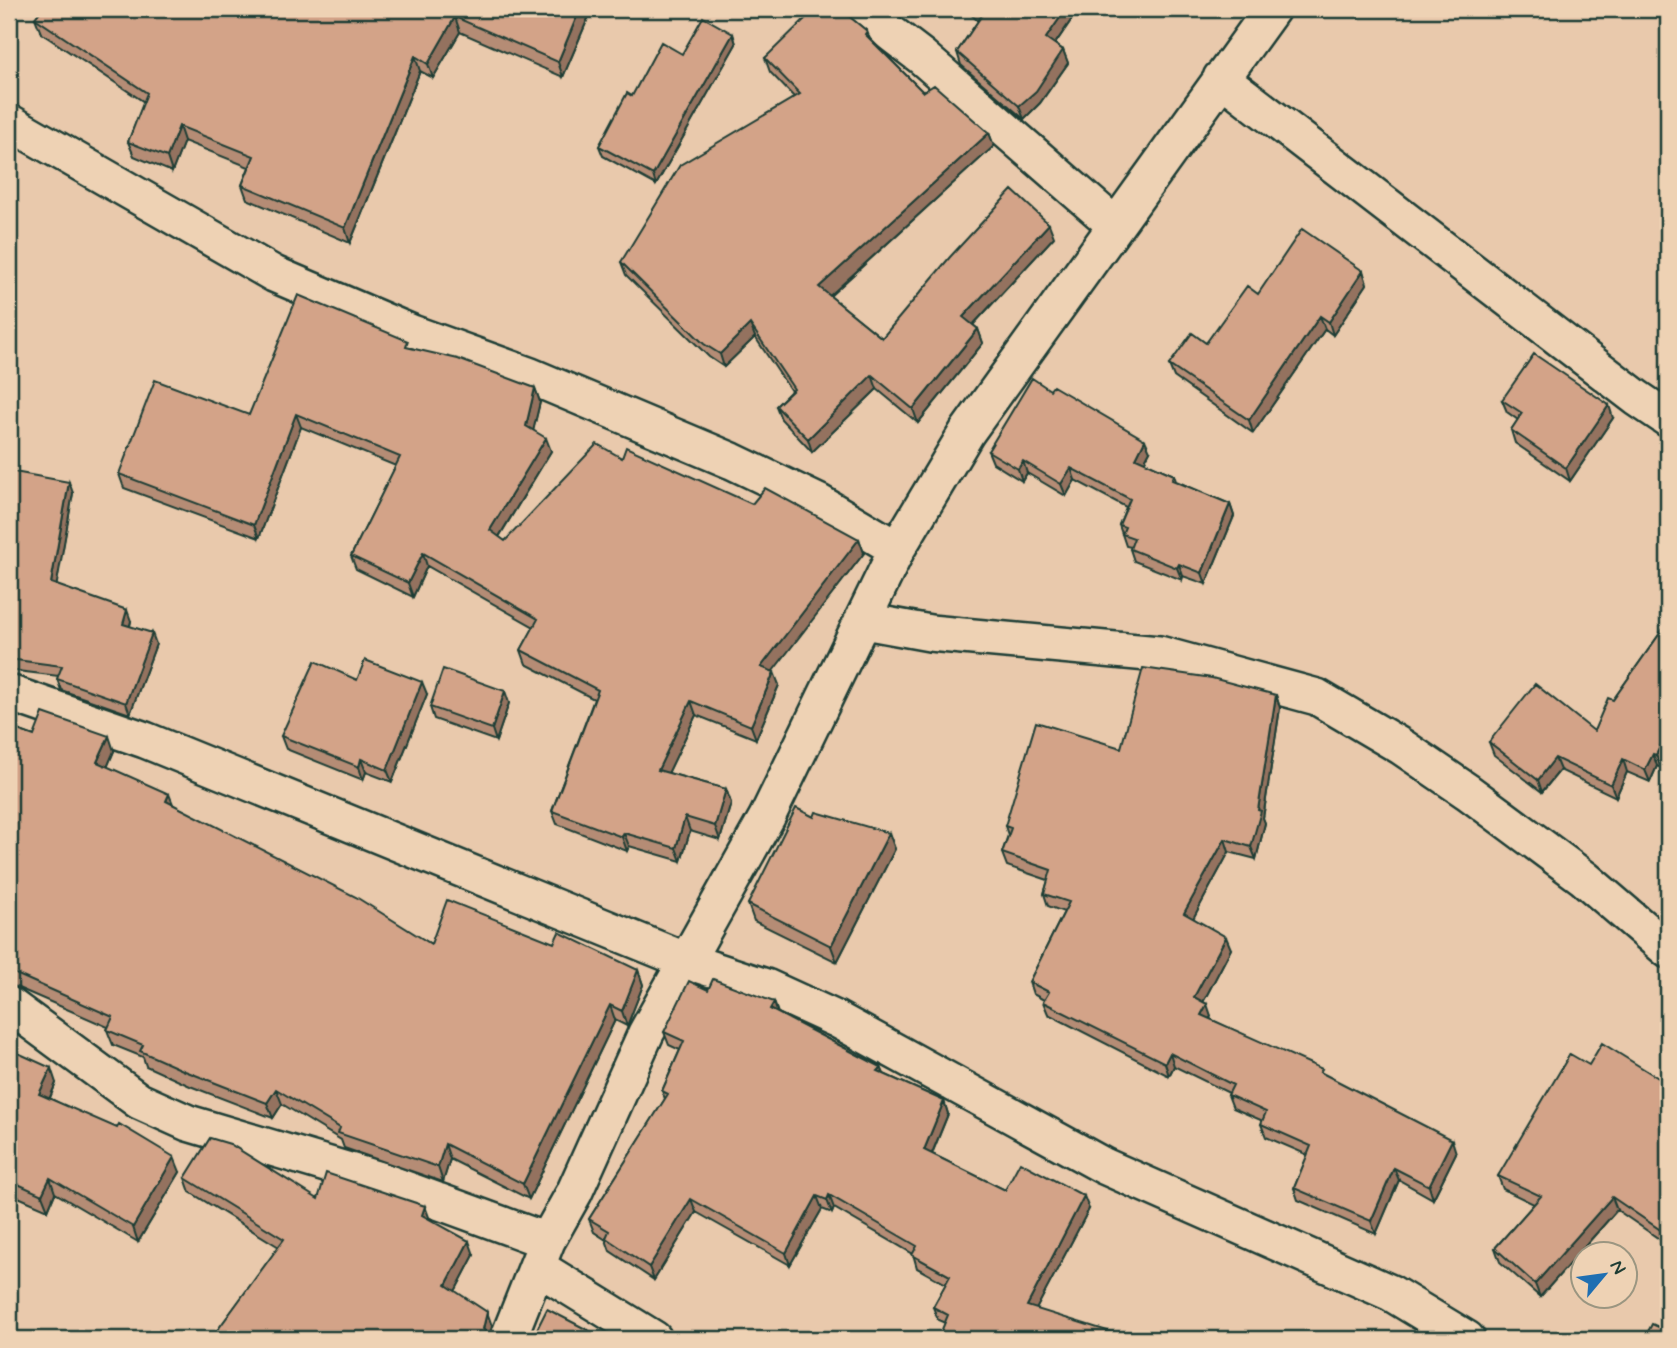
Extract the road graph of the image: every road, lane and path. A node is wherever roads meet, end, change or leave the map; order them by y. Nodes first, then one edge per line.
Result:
1 (859, 9) edge
2 (1272, 9) edge
3 (1221, 78) junction
4 (9, 122) edge
5 (1115, 225) junction
6 (1668, 419) edge
7 (897, 549) junction
8 (864, 621) junction
9 (9, 693) edge
10 (1668, 950) edge
11 (687, 961) junction
12 (9, 1005) edge
13 (543, 1255) junction
14 (508, 1339) edge
15 (654, 1339) edge
16 (1466, 1339) edge

1 - 5 street
2 - 3 street
3 - 5 street
3 - 6 street
4 - 7 street
5 - 7 street
7 - 8 street
8 - 10 street
8 - 11 street
9 - 11 street
11 - 13 street
11 - 16 street
12 - 13 street
13 - 14 street
13 - 15 street

